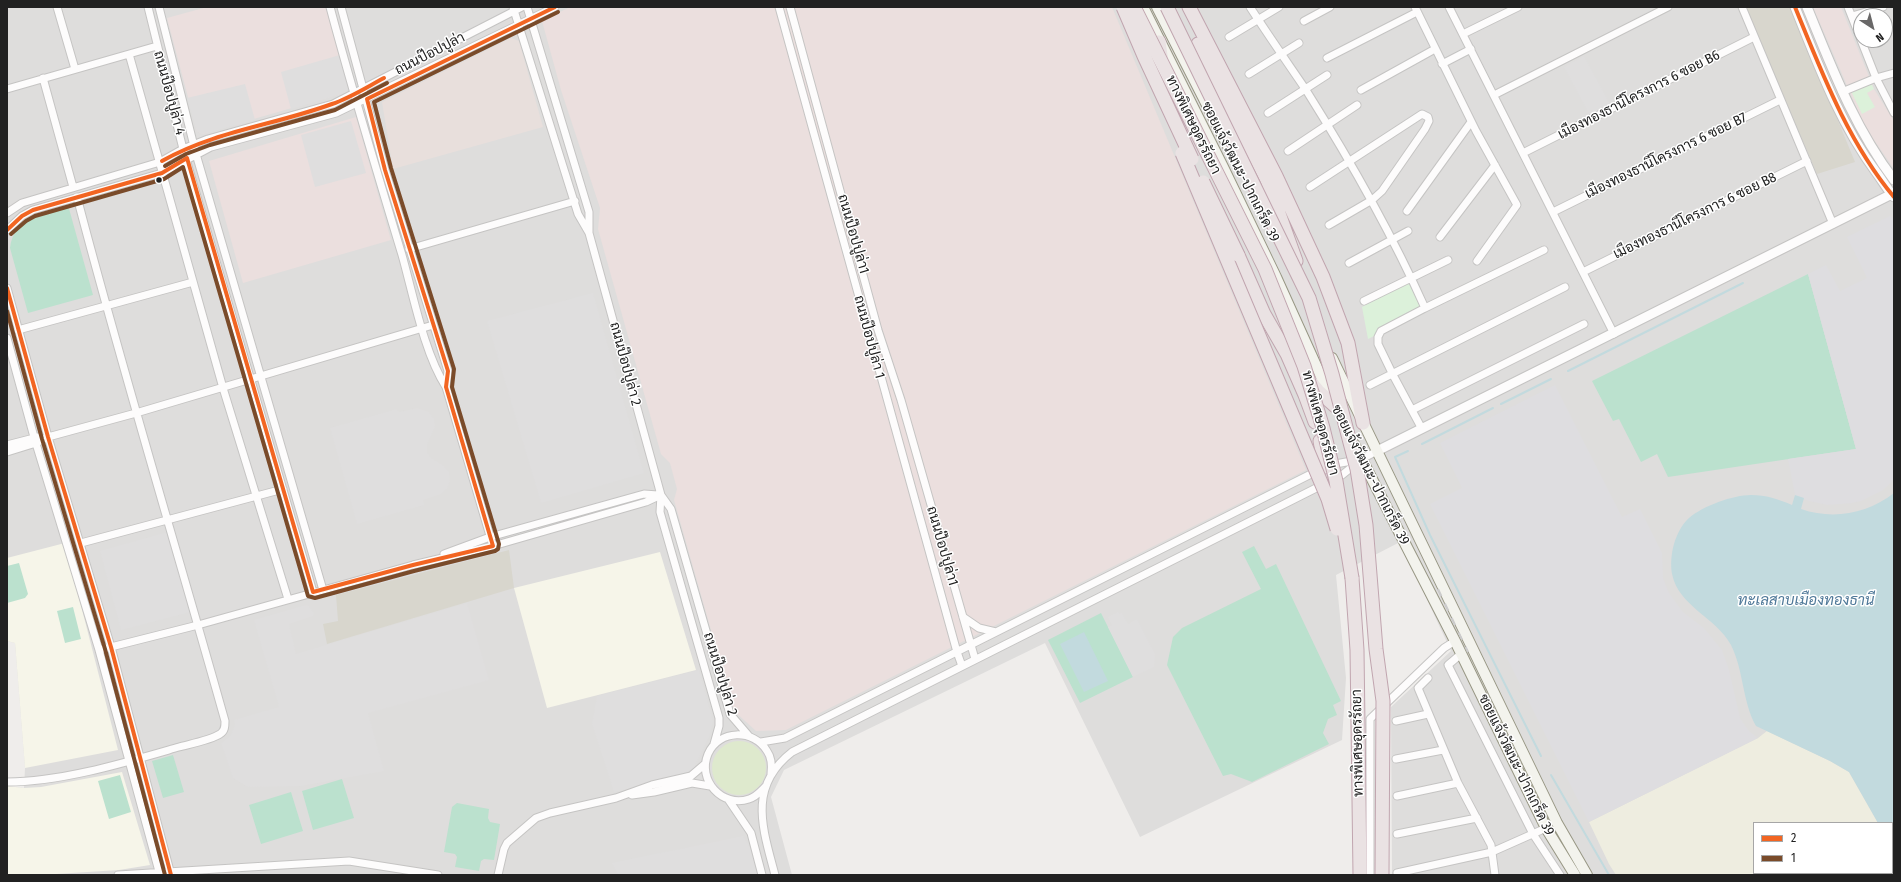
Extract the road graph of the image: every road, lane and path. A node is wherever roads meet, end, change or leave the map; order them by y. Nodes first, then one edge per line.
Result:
1 (57, 7) edge
2 (148, 7) edge
3 (159, 7) edge
4 (330, 7) edge
5 (341, 7) edge
6 (522, 7) edge
7 (526, 7) edge
8 (555, 7) edge
9 (779, 7) edge
10 (790, 7) edge
11 (1123, 7) edge
12 (1134, 7) edge
13 (1142, 7) edge
14 (1157, 7) edge
15 (1166, 7) edge
16 (1179, 7) edge
17 (1189, 7) edge
18 (1250, 7) edge
19 (1279, 7) edge
20 (1330, 7) edge
21 (1449, 7) edge
22 (1518, 7) edge
23 (1668, 7) edge
24 (1742, 7) edge
25 (1795, 7) edge
26 (1807, 7) edge
27 (1848, 7) edge
28 (1883, 7) edge
29 (513, 9) edge
30 (1416, 9) edge
31 (1852, 16) joint
32 (162, 19) junction
33 (530, 19) junction
34 (1258, 20) junction
35 (1304, 21) dead end
36 (152, 22) junction
37 (518, 24) junction
38 (1463, 34) junction
39 (1229, 37) dead end
40 (1754, 37) junction
41 (1159, 42) junction
42 (1299, 43) dead end
43 (157, 46) junction
44 (351, 48) junction
45 (1864, 48) edge
46 (1435, 49) junction
47 (1470, 49) junction
48 (342, 51) junction
49 (128, 54) junction
50 (1282, 54) junction
51 (1327, 58) dead end
52 (1442, 64) junction
53 (75, 69) junction
54 (1894, 73) edge
55 (1249, 74) dead end
56 (1327, 75) dead end
57 (44, 78) junction
58 (1876, 78) junction
59 (7, 88) edge
60 (364, 88) junction
61 (1305, 89) junction
62 (1361, 90) dead end
63 (1842, 92) junction
64 (354, 94) junction
65 (1494, 95) junction
66 (367, 99) junction
67 (1780, 100) junction
68 (356, 104) junction
69 (1357, 105) dead end
70 (1268, 113) dead end
71 (1894, 113) edge
72 (1472, 122) junction
73 (561, 123) junction
74 (1327, 125) junction
75 (551, 126) junction
76 (194, 144) junction
77 (183, 149) junction
78 (1288, 151) dead end
79 (1523, 153) junction
80 (196, 154) junction
81 (187, 158) junction
82 (1349, 160) junction
83 (1807, 161) junction
84 (160, 162) junction
85 (1495, 165) junction
86 (162, 173) junction
87 (1894, 180) edge
88 (73, 187) junction
89 (1310, 187) dead end
90 (1893, 195) edge
91 (76, 197) junction
92 (1372, 200) junction
93 (575, 201) junction
94 (1407, 211) dead end
95 (7, 212) edge
96 (1553, 212) junction
97 (1833, 224) junction
98 (1329, 225) dead end
99 (7, 230) edge
100 (1408, 231) dead end
101 (589, 233) junction
102 (1440, 237) dead end
103 (1392, 240) junction
104 (409, 249) junction
105 (1544, 250) dead end
106 (1448, 260) dead end
107 (1477, 261) dead end
108 (1349, 263) dead end
109 (1583, 272) junction
110 (1411, 277) junction
111 (193, 282) junction
112 (1565, 287) dead end
113 (7, 288) edge
114 (238, 297) junction
115 (1309, 298) junction
116 (228, 300) junction
117 (1364, 301) dead end
118 (105, 305) junction
119 (1425, 308) junction
120 (1584, 324) dead end
121 (433, 325) junction
122 (423, 328) junction
123 (18, 330) junction
124 (1614, 334) junction
125 (7, 338) edge
126 (1287, 354) junction
127 (1393, 375) junction
128 (261, 376) junction
129 (251, 379) junction
130 (1370, 385) dead end
131 (446, 387) junction
132 (223, 388) junction
133 (1335, 406) junction
134 (1412, 410) junction
135 (136, 413) junction
136 (1363, 423) junction
137 (1422, 429) junction
138 (48, 437) junction
139 (35, 440) junction
140 (7, 445) edge
141 (1377, 451) junction
142 (7, 452) edge
143 (1362, 459) junction
144 (1325, 467) junction
145 (284, 489) junction
146 (661, 494) junction
147 (257, 497) junction
148 (168, 519) junction
149 (490, 537) junction
150 (81, 543) junction
151 (493, 546) junction
152 (413, 565) junction
153 (1352, 578) junction
154 (323, 590) junction
155 (314, 592) junction
156 (288, 599) junction
157 (962, 616) junction
158 (198, 625) junction
159 (996, 632) junction
160 (1455, 641) junction
161 (970, 646) junction
162 (111, 647) junction
163 (99, 650) junction
164 (957, 652) junction
165 (1461, 654) junction
166 (974, 659) junction
167 (962, 666) junction
168 (1428, 678) dead end
169 (1428, 714) junction
170 (1396, 721) dead end
171 (748, 735) junction
172 (761, 742) junction
173 (714, 744) junction
174 (1443, 750) junction
175 (140, 758) junction
176 (1396, 759) dead end
177 (129, 761) junction
178 (705, 764) junction
179 (771, 775) junction
180 (7, 782) edge
181 (1458, 783) junction
182 (710, 786) junction
183 (766, 786) junction
184 (1397, 796) dead end
185 (616, 798) junction
186 (728, 799) junction
187 (1477, 818) junction
188 (1546, 828) junction
189 (1397, 834) dead end
190 (1533, 834) junction
191 (1492, 852) junction
192 (171, 873) edge
193 (1397, 873) dead end
194 (159, 874) edge
195 (118, 875) edge
196 (438, 875) edge
197 (498, 875) edge
198 (762, 875) edge
199 (775, 875) edge
200 (1360, 875) edge
201 (1370, 875) edge
202 (1382, 875) edge
203 (1495, 875) edge
204 (1560, 875) edge
205 (1575, 875) edge
206 (1587, 875) edge

1 - 53 street
2 - 36 street, ถนนป๊อปปูล่า 4
3 - 32 street, ถนนป๊อปปูล่า 4
4 - 48 street
5 - 44 street
6 - 29 street, ถนนป๊อปปูล่า
7 - 33 street, ถนนป๊อปปูล่า 2
8 - 33 street, ถนนป๊อปปูล่า
9 - 164 street, ถนนป๊อปปูล่า 1
10 - 157 street, ถนนป๊อปปูล่า1
11 - 126 highway, bridge
12 - 153 highway, ทางพิเศษอุดรรัถยา, bridge
13 - 41 main road, ซอยแจ้งวัฒนะ-ปากเกร็ด 39
14 - 136 main road, ซอยแจ้งวัฒนะ-ปากเกร็ด 39
15 - 115 highway, ทางพิเศษอุดรรัถยา, bridge
16 - 115 highway, bridge
17 - 136 highway
18 - 34 street
19 - 34 street
20 - 35 street
21 - 38 street
22 - 38 street
23 - 65 street
24 - 40 street
25 - 90 street
26 - 63 street
27 - 31 street
28 - 31 street
29 - 37 street, ถนนป๊อปปูล่า 2
29 - 60 street, ถนนป๊อปปูล่า
30 - 46 street
30 - 51 street
32 - 36 street
32 - 76 street, ถนนป๊อปปูล่า 4
33 - 37 street, ถนนป๊อปปูล่า
33 - 73 street, ถนนป๊อปปูล่า 2
34 - 39 street
34 - 50 street
36 - 43 street, ถนนป๊อปปูล่า 4
37 - 66 street, ถนนป๊อปปูล่า
37 - 75 street, ถนนป๊อปปูล่า 2
38 - 47 street
40 - 67 street
40 - 79 street, เมืองทองธานีโครงการ 6 ซอย B6
41 - 133 main road, ซอยแจ้งวัฒนะ-ปากเกร็ด 39
41 - 153 highway, bridge
42 - 50 street
43 - 49 street
43 - 77 street, ถนนป๊อปปูล่า 4
44 - 48 street
44 - 60 street
45 - 58 street
46 - 52 street
46 - 62 street
47 - 52 street
47 - 65 street
48 - 64 street
49 - 53 street
49 - 84 street
50 - 55 street
50 - 61 street
52 - 72 street
53 - 57 street
54 - 58 street
56 - 61 street
57 - 59 street
57 - 88 street
58 - 63 street
58 - 71 street
60 - 64 street, ถนนป๊อปปูล่า
60 - 66 street
61 - 70 street
61 - 74 street
63 - 87 street
64 - 68 street
64 - 76 street, ถนนป๊อปปูล่า
65 - 79 street
66 - 68 street, ถนนป๊อปปูล่า
66 - 104 street
67 - 83 street
67 - 96 street, เมืองทองธานีโครงการ 6 ซอย B7
68 - 80 street, ถนนป๊อปปูล่า
68 - 122 street
69 - 74 street
72 - 85 street
72 - 94 street
73 - 75 street
73 - 101 street, ถนนป๊อปปูล่า 2
74 - 78 street
74 - 82 street
75 - 93 street, ถนนป๊อปปูล่า 2
76 - 77 street, ถนนป๊อปปูล่า
76 - 80 street, ถนนป๊อปปูล่า 4
77 - 81 street, ถนนป๊อปปูล่า 4
77 - 84 street, ถนนป๊อปปูล่า
79 - 96 street
80 - 81 street, ถนนป๊อปปูล่า
80 - 114 street, ถนนป๊อปปูล่า 4
81 - 86 street, ถนนป๊อปปูล่า
81 - 116 street, ถนนป๊อปปูล่า 4
82 - 89 street
82 - 92 street
82 - 92 street
83 - 97 street
83 - 109 street, เมืองทองธานีโครงการ 6 ซอย B8
84 - 86 street
84 - 88 street, ถนนป๊อปปูล่า
85 - 102 street
85 - 107 street
86 - 91 street, ถนนป๊อปปูล่า
86 - 111 street
88 - 95 street, ถนนป๊อปปูล่า
90 - 97 street
91 - 99 street, ถนนป๊อปปูล่า
91 - 118 street
92 - 98 street
92 - 103 street
93 - 101 street, ถนนป๊อปปูล่า 2
93 - 104 street
96 - 109 street
97 - 124 street
100 - 103 street
101 - 146 street, ถนนป๊อปปูล่า 2
103 - 108 street
103 - 110 street
104 - 121 street
105 - 119 street
106 - 110 street
109 - 124 street
110 - 117 street
110 - 119 street
111 - 118 street
111 - 132 street
112 - 127 street
113 - 123 street
114 - 116 street
114 - 128 street, ถนนป๊อปปูล่า 4
115 - 202 highway, ทางพิเศษอุดรรัถยา, bridge
116 - 129 street, ถนนป๊อปปูล่า 4
118 - 123 street
118 - 135 street
119 - 127 street
120 - 134 street
121 - 122 street
121 - 131 street
122 - 128 street
122 - 131 street
123 - 138 street
124 - 137 street
125 - 139 street
126 - 133 highway
126 - 144 highway
127 - 130 street
127 - 134 street
128 - 129 street
128 - 154 street, ถนนป๊อปปูล่า 4
129 - 132 street
129 - 145 street, ถนนป๊อปปูล่า 4
131 - 149 street
132 - 135 street
132 - 147 street
133 - 143 main road, ซอยแจ้งวัฒนะ-ปากเกร็ด 39
134 - 137 street
135 - 138 street
135 - 148 street
136 - 141 main road, ซอยแจ้งวัฒนะ-ปากเกร็ด 39
137 - 141 street
138 - 139 street
138 - 150 street
139 - 140 street
139 - 142 street
139 - 163 street
141 - 143 street
141 - 206 main road, ซอยแจ้งวัฒนะ-ปากเกร็ด 39
143 - 144 street
143 - 160 main road, ซอยแจ้งวัฒนะ-ปากเกร็ด 39
143 - 166 street
144 - 159 street
145 - 147 street
145 - 155 street, ถนนป๊อปปูล่า 4
146 - 149 street
146 - 151 street
146 - 171 street, ถนนป๊อปปูล่า 2
146 - 173 street, ถนนป๊อปปูล่า 2
147 - 148 street
147 - 156 street
148 - 150 street
148 - 158 street
149 - 151 street
149 - 152 street
150 - 162 street
151 - 152 street
152 - 154 street
153 - 200 highway, ทางพิเศษอุดรรัถยา
154 - 155 street
155 - 156 street
156 - 158 street
157 - 159 street
157 - 161 street, ถนนป๊อปปูล่า1
158 - 162 street
158 - 175 street
159 - 161 street
160 - 165 main road, ซอยแจ้งวัฒนะ-ปากเกร็ด 39
160 - 201 street
161 - 164 street
161 - 166 street, ถนนป๊อปปูล่า1
162 - 163 street
162 - 175 street
163 - 177 street
164 - 167 street, ถนนป๊อปปูล่า 1
164 - 172 street
165 - 188 main road, ซอยแจ้งวัฒนะ-ปากเกร็ด 39
165 - 190 street
166 - 167 street
167 - 179 street
168 - 169 street
169 - 170 street
169 - 174 street
171 - 172 street
171 - 173 street
172 - 179 street
173 - 178 street
174 - 176 street
174 - 181 street
175 - 177 street
175 - 192 street
177 - 180 street
177 - 194 street
178 - 182 street
178 - 185 street
179 - 183 street
181 - 184 street
181 - 187 street
182 - 185 street
182 - 186 street
183 - 186 street
183 - 199 street
185 - 197 street
186 - 198 street
187 - 189 street
187 - 191 street
188 - 190 street
188 - 205 main road, ซอยแจ้งวัฒนะ-ปากเกร็ด 39
190 - 191 street
190 - 204 street
191 - 193 street
191 - 203 street
192 - 194 street
192 - 196 street
194 - 195 street

